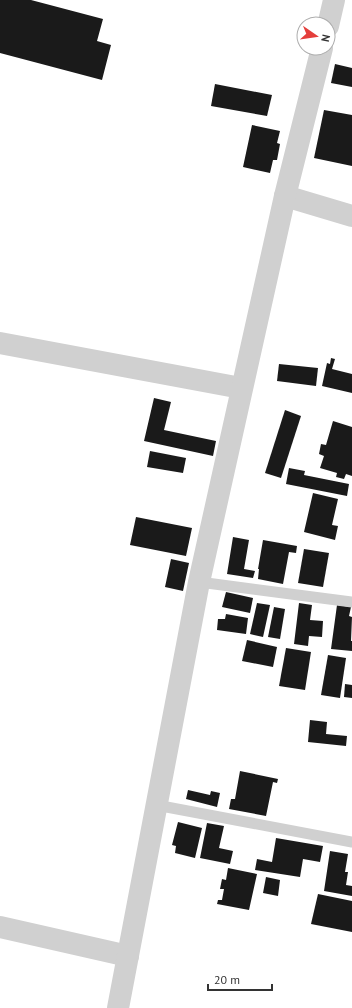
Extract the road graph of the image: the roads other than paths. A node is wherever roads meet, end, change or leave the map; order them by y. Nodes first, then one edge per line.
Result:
1 (334, 0) edge
2 (330, 16) edge
3 (320, 56) edge
4 (285, 196) junction
5 (352, 216) edge
6 (0, 343) edge
7 (241, 388) junction
8 (199, 582) junction
9 (352, 602) edge
10 (156, 805) junction
11 (352, 842) edge
12 (0, 927) edge
13 (128, 956) junction
14 (118, 1008) edge

1 - 2 street
3 - 4 street
4 - 5 street
4 - 7 street
6 - 7 street
7 - 8 street
8 - 9 lane
8 - 10 street
10 - 11 lane
10 - 13 street
12 - 13 street
13 - 14 street

